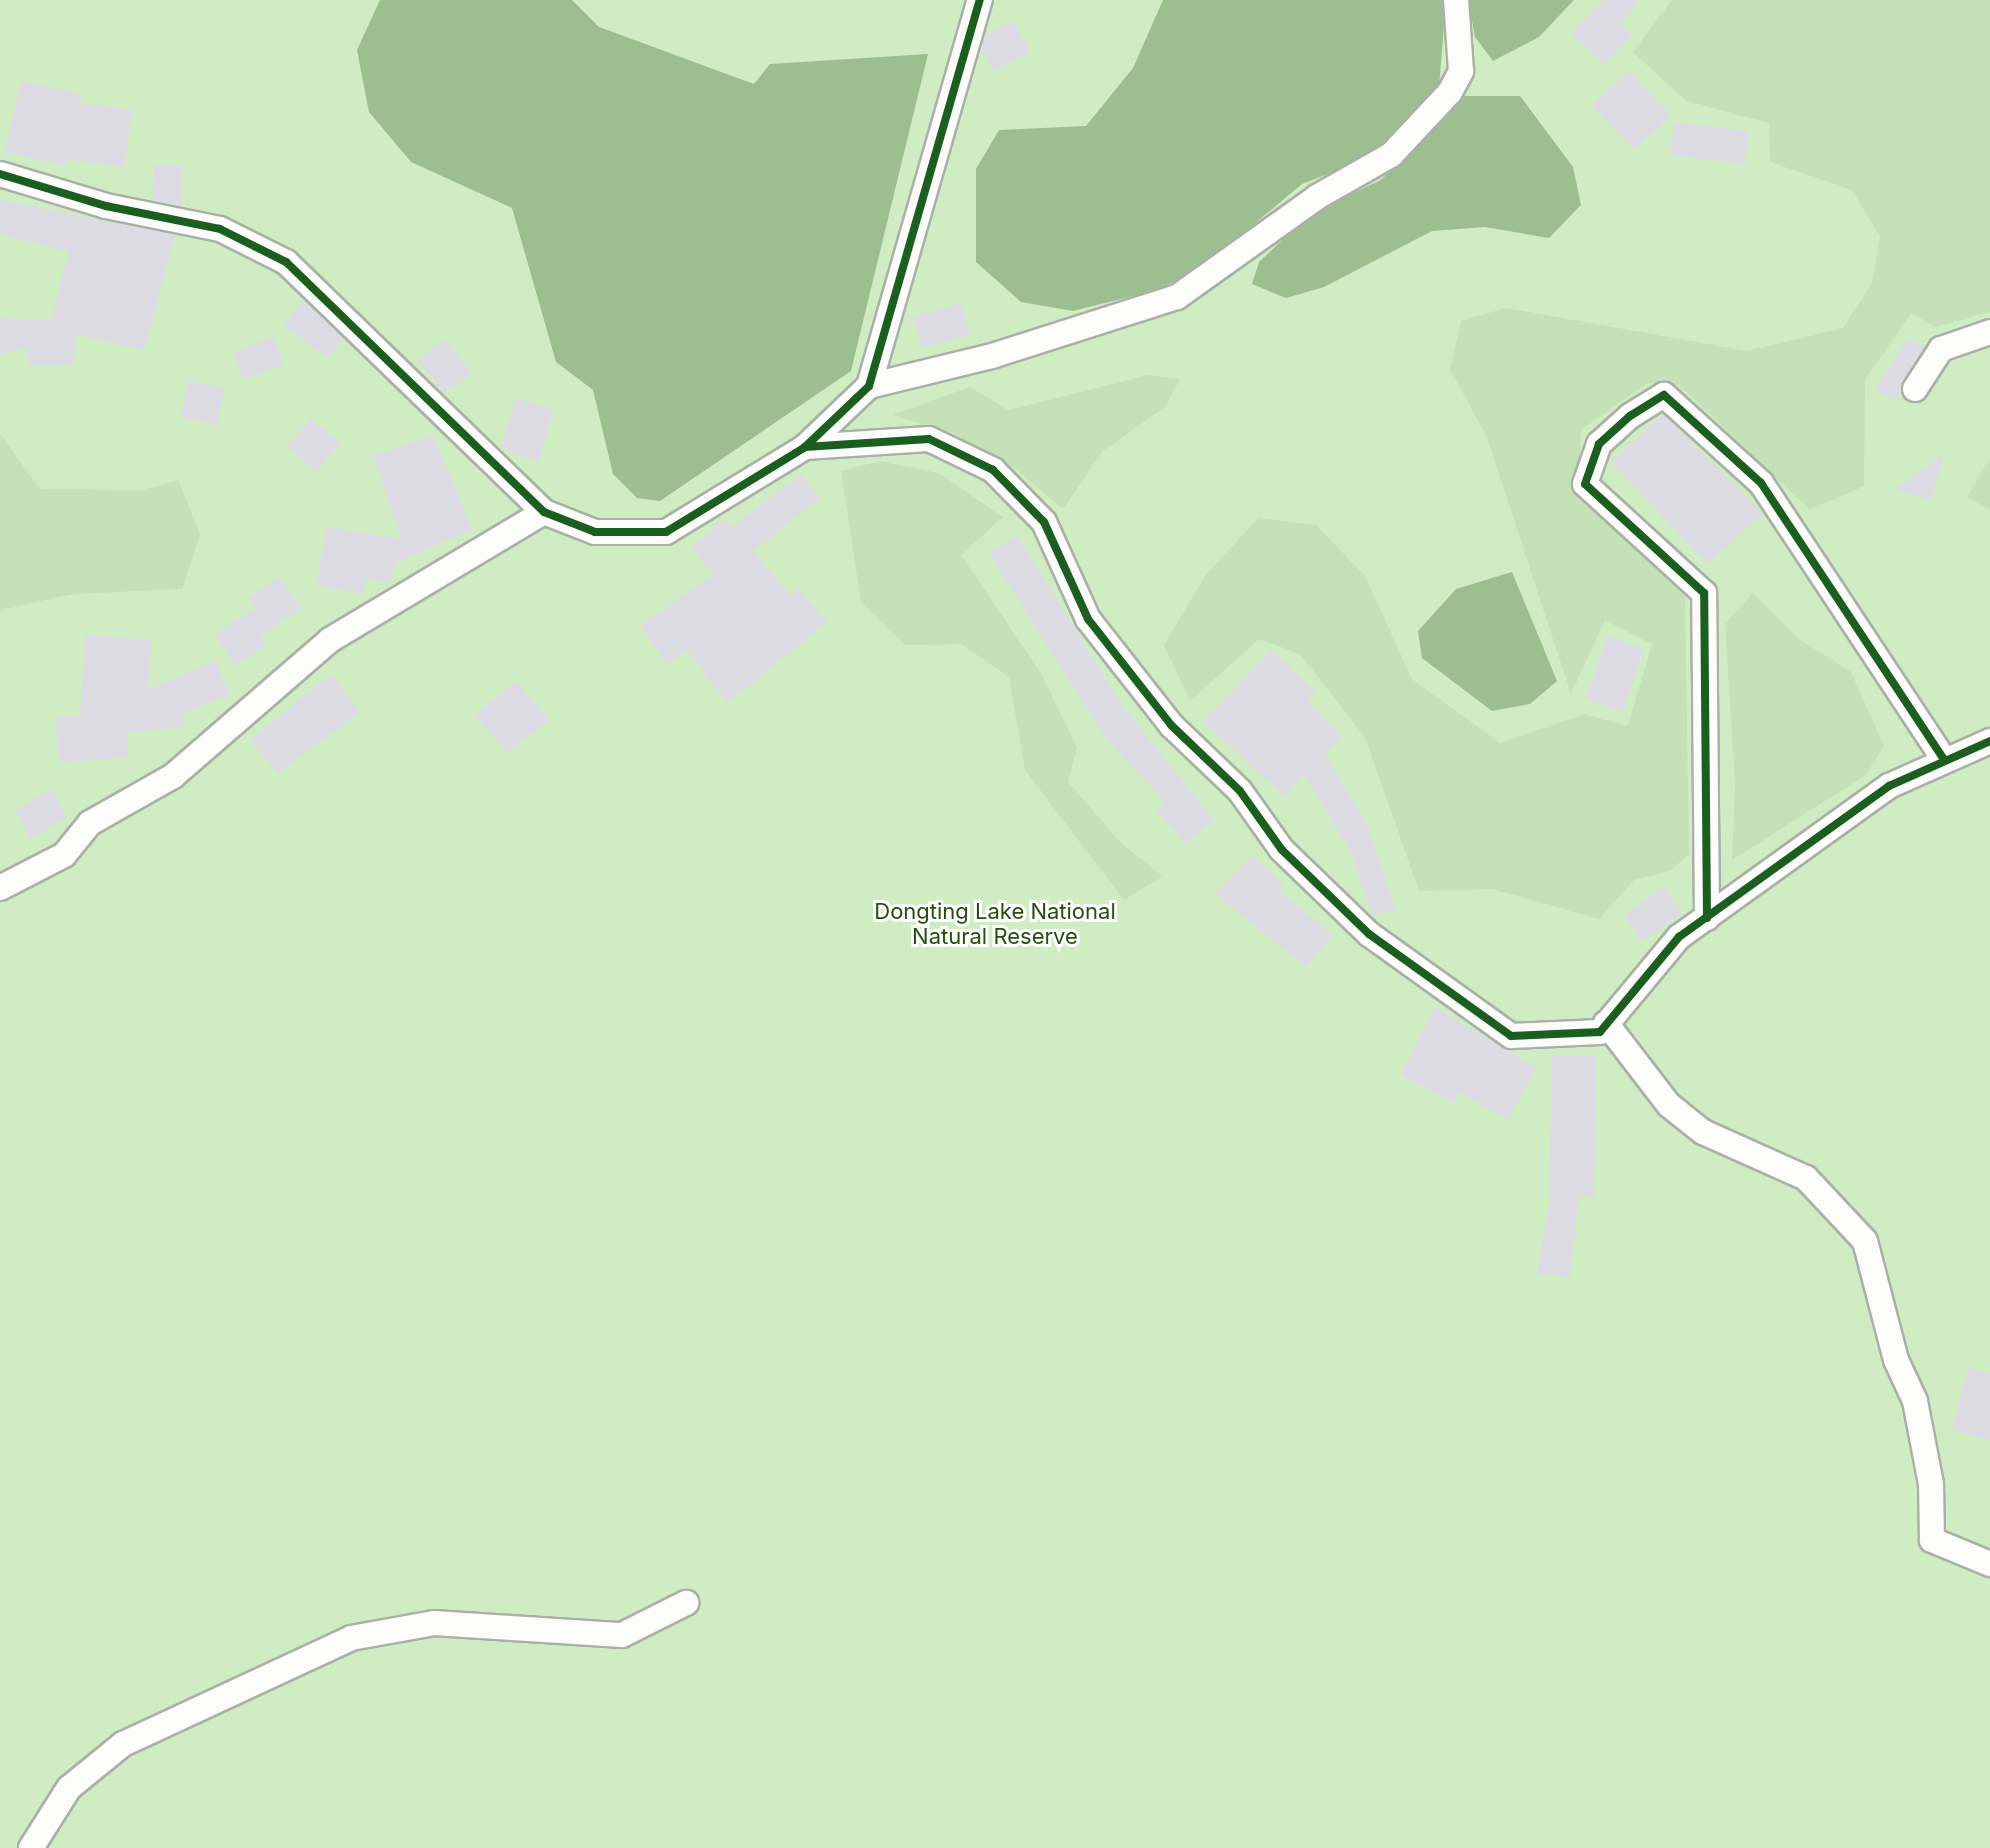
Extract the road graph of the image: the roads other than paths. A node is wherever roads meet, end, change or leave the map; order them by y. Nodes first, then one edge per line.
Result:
1 (980, 0) edge
2 (1456, 0) edge
3 (0, 174) edge
4 (1990, 332) edge
5 (869, 386) junction
6 (1915, 389) dead end
7 (805, 447) junction
8 (544, 512) junction
9 (1990, 741) edge
10 (1944, 760) junction
11 (0, 888) edge
12 (1707, 918) junction
13 (1606, 1023) junction
14 (1990, 1564) edge
15 (686, 1603) dead end
16 (31, 1848) edge

1 - 5 street
2 - 5 street
3 - 8 street
4 - 6 street
5 - 7 street
7 - 8 street
7 - 13 street
8 - 11 street
9 - 10 street
10 - 12 street
10 - 12 street
12 - 13 street
13 - 14 street
15 - 16 street

